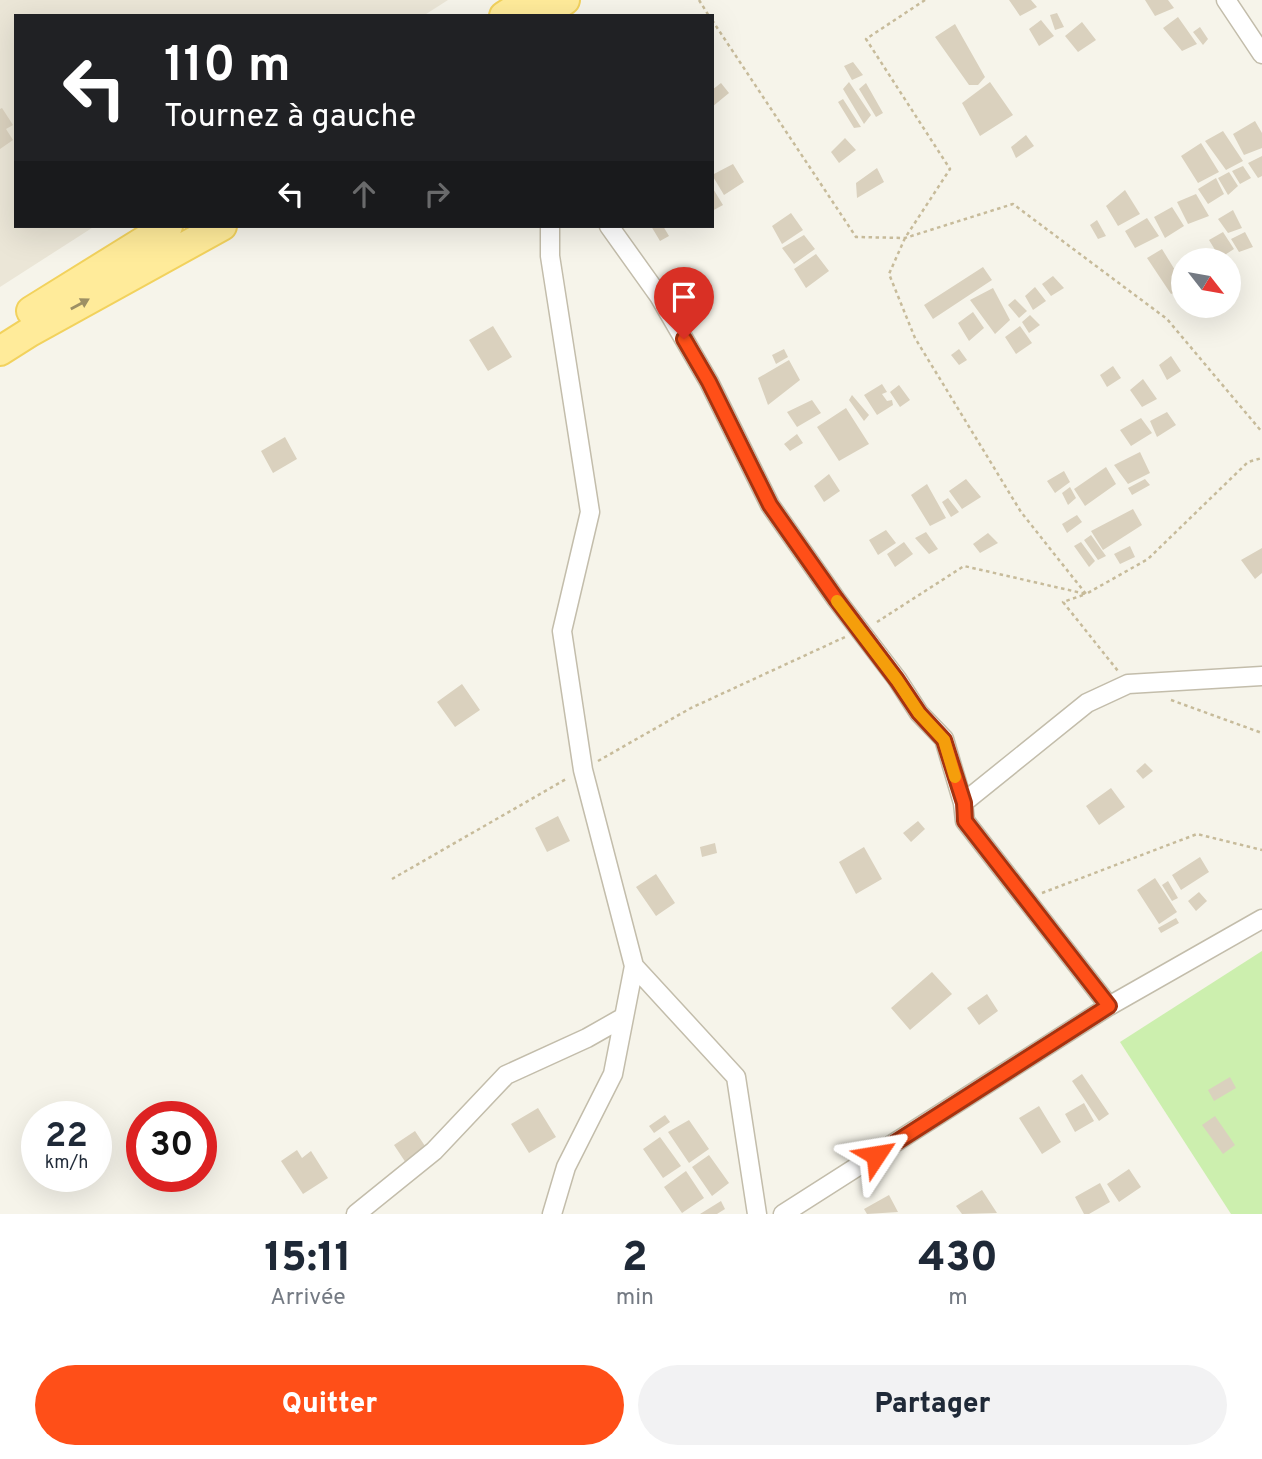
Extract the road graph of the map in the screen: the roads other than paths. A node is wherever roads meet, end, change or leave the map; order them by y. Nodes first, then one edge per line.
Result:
1 (529, 0) edge
2 (565, 0) edge
3 (1226, 0) edge
4 (507, 14) edge
5 (545, 14) edge
6 (1262, 54) edge
7 (165, 228) edge
8 (218, 228) edge
9 (550, 228) edge
10 (610, 228) edge
11 (0, 331) edge
12 (0, 351) edge
13 (1262, 676) edge
14 (964, 803) junction
15 (1262, 919) edge
16 (634, 966) junction
17 (1109, 1006) junction
18 (624, 1017) junction
19 (355, 1214) edge
20 (552, 1214) edge
21 (757, 1214) edge
22 (783, 1214) edge

1 - 4 main road
2 - 5 main road
3 - 6 street
7 - 11 main road
12 -> 8 main road
9 - 16 street
10 - 14 street
13 - 14 street
14 - 17 street
15 - 17 street
16 - 18 street
16 - 21 street
17 - 22 street
18 - 19 street
18 - 20 street

